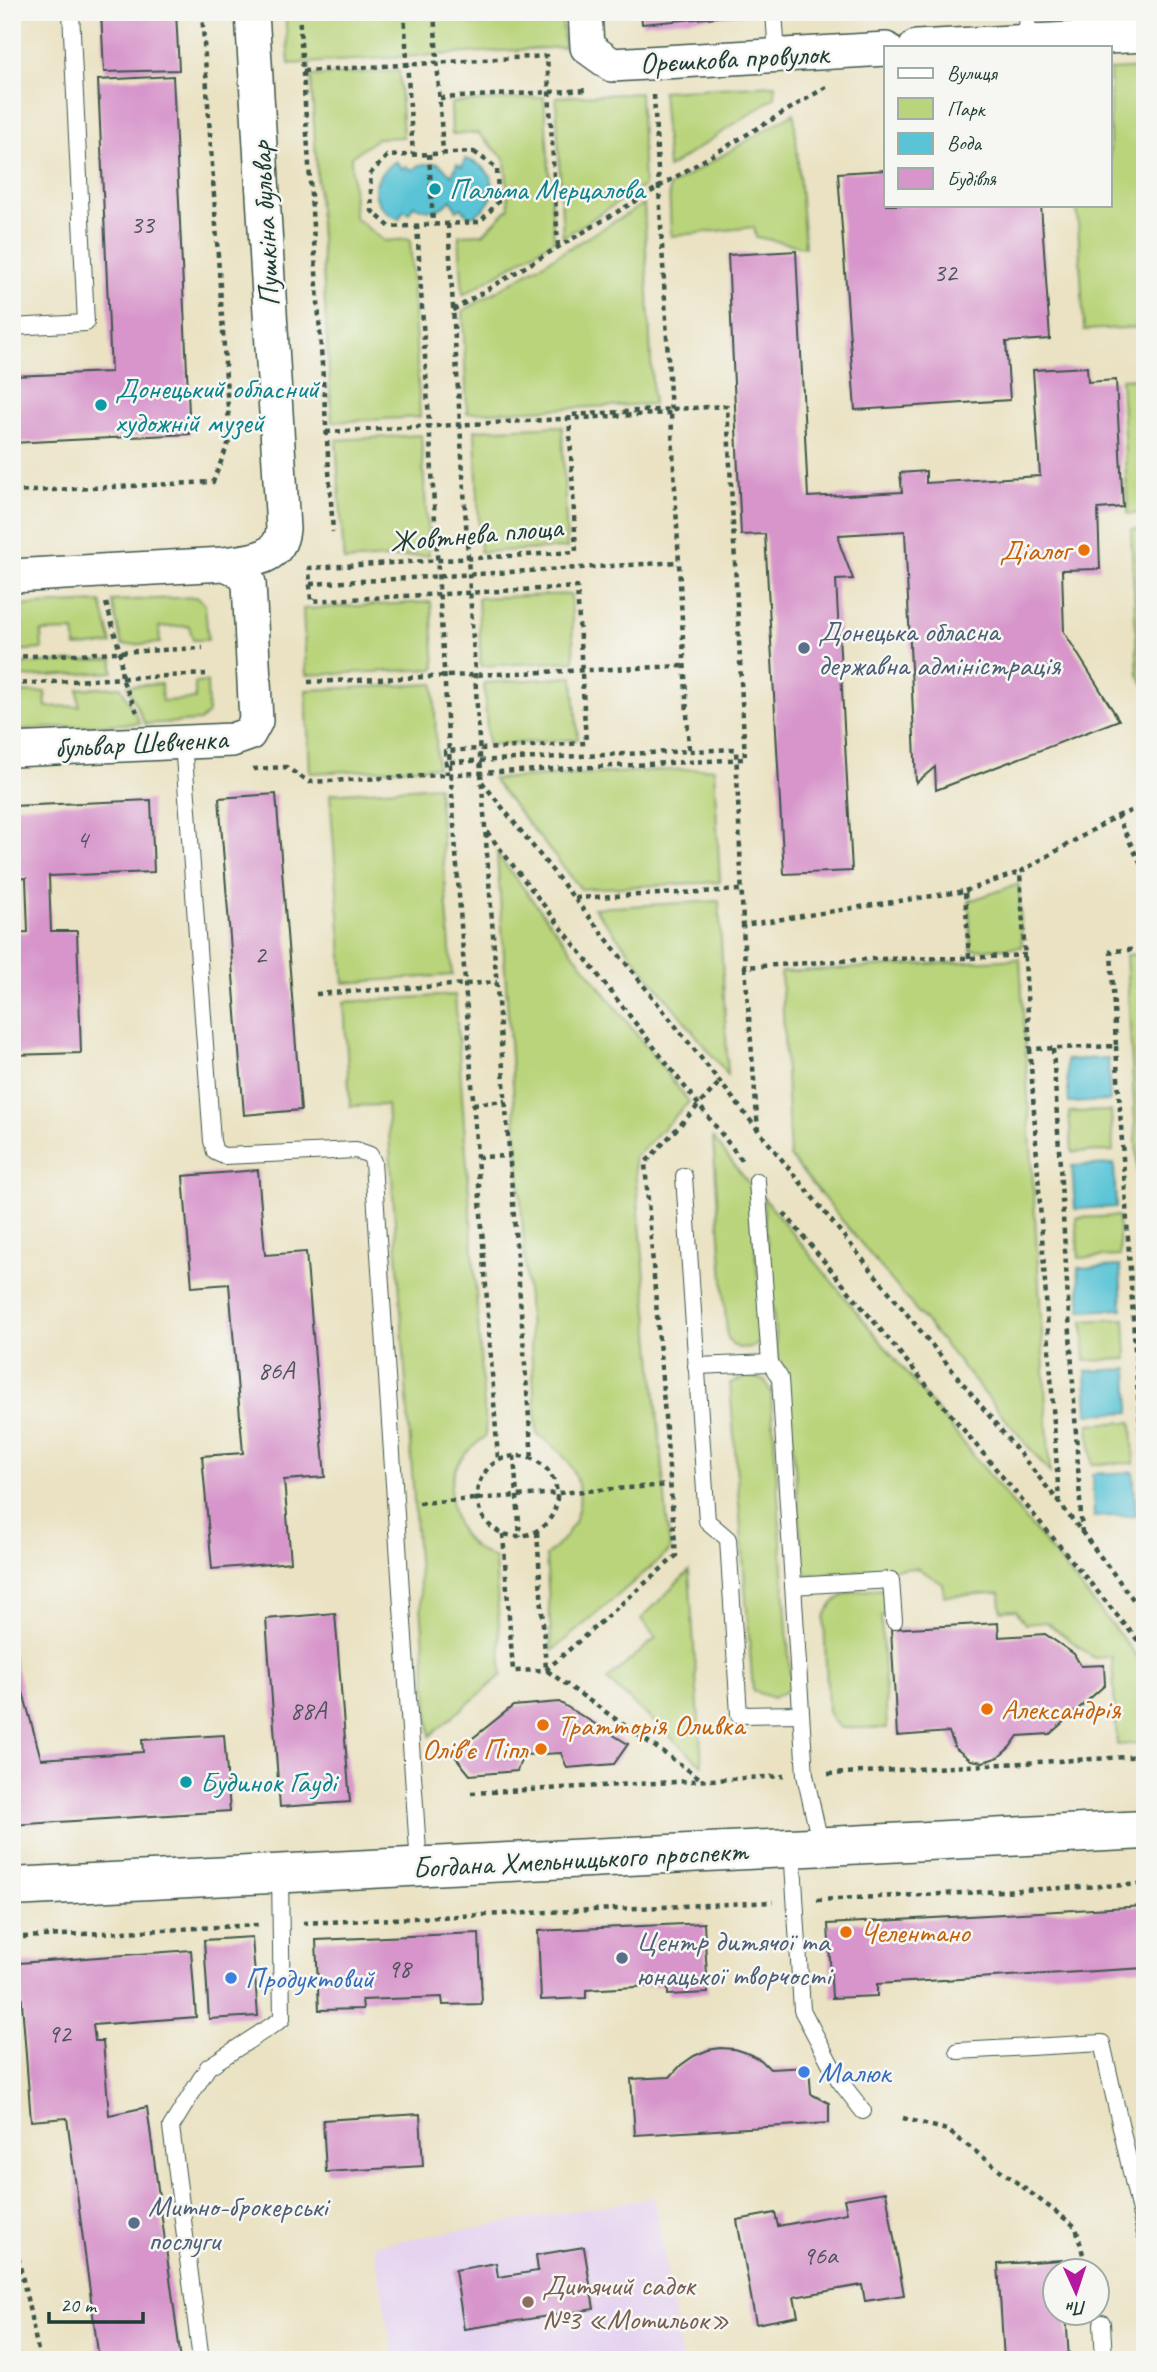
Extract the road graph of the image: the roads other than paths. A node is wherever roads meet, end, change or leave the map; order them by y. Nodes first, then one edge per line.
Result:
1 (71, 12) edge
2 (252, 12) edge
3 (585, 12) edge
4 (774, 12) edge
5 (1028, 27) edge
6 (1145, 34) edge
7 (922, 46) edge
8 (884, 49) edge
9 (777, 55) junction
10 (12, 327) edge
11 (224, 564) junction
12 (12, 576) edge
13 (183, 742) junction
14 (12, 751) edge
15 (684, 1176) dead end
16 (757, 1181) road end
17 (771, 1363) junction
18 (696, 1366) junction
19 (793, 1586) junction
20 (894, 1621) dead end
21 (801, 1714) junction
22 (1145, 1830) edge
23 (807, 1847) junction
24 (419, 1867) junction
25 (280, 1874) junction
26 (13, 1887) edge
27 (958, 2051) dead end
28 (863, 2110) dead end
29 (1145, 2234) edge
30 (1102, 2326) edge
31 (201, 2360) edge
32 (1104, 2360) edge

1 - 10 lane
2 - 11 street, Пушкіна бульвар
3 - 9 street, Орєшкова провулок
4 - 9 lane
5 - 6 street
5 - 7 street
8 - 9 street, Орєшкова провулок
11 - 12 street
11 - 13 street, бульвар Шевченка
13 - 14 street, бульвар Шевченка
13 - 24 lane
15 - 18 lane
16 - 17 lane
17 - 18 lane
17 - 19 lane
18 - 21 lane
19 - 20 lane
19 - 21 lane
21 - 23 lane
22 - 23 main road, Богдана Хмельницького проспект
23 - 24 main road, Богдана Хмельницького проспект
23 - 28 lane
24 - 25 main road, Богдана Хмельницького проспект
25 - 26 main road, Богдана Хмельницького проспект
25 - 31 lane
27 - 29 lane
30 - 32 lane

